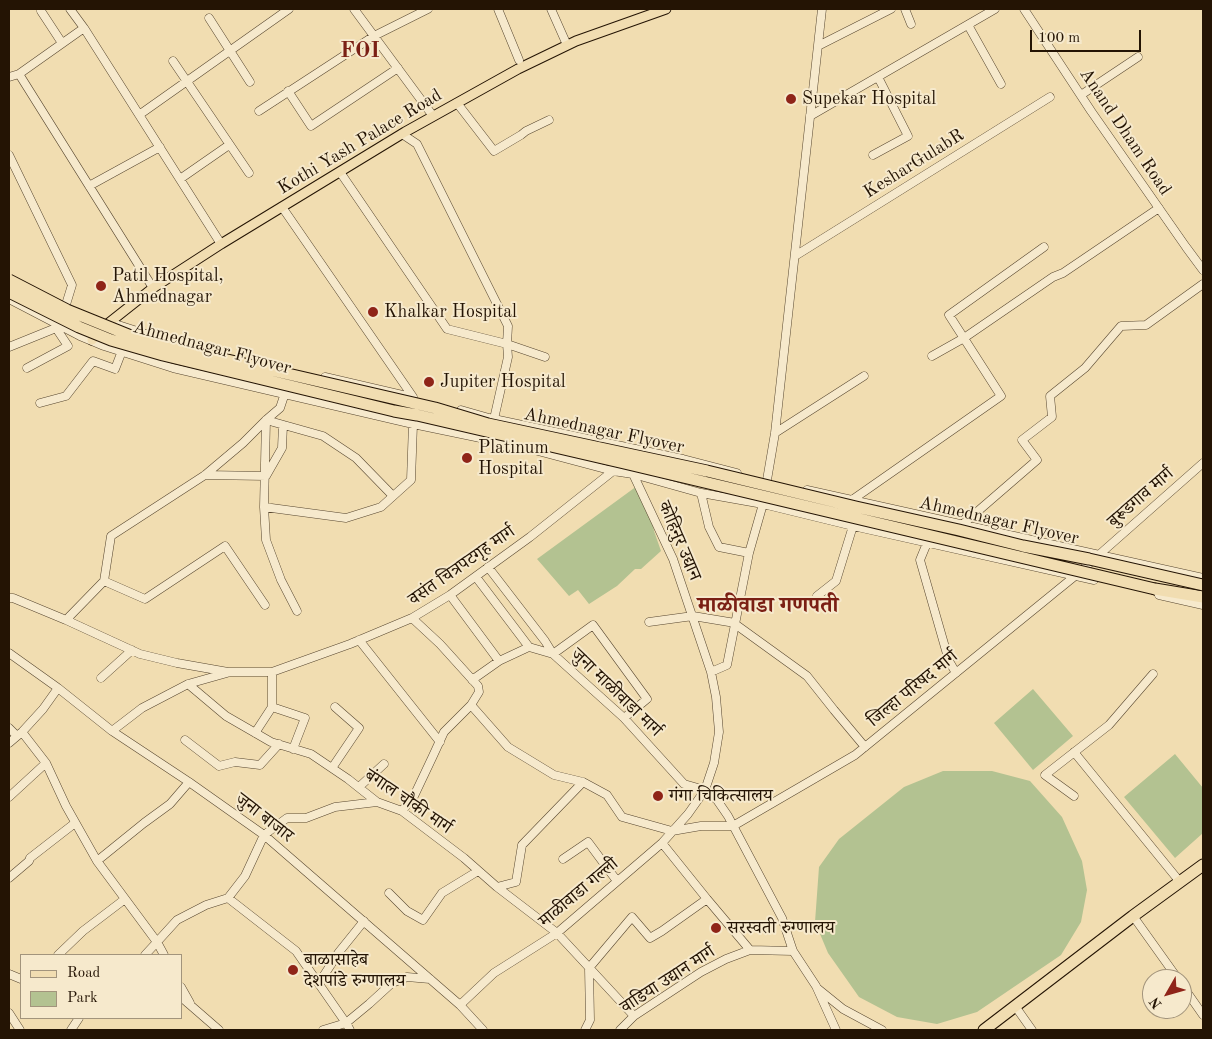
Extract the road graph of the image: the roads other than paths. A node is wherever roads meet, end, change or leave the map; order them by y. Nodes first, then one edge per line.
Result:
1 (70, 9) edge
2 (289, 9) edge
3 (354, 9) edge
4 (428, 9) edge
5 (498, 9) edge
6 (551, 9) edge
7 (666, 9) edge
8 (822, 9) edge
9 (891, 9) edge
10 (904, 9) edge
11 (995, 9) edge
12 (1024, 9) edge
13 (41, 11) dead end
14 (210, 18) dead end
15 (912, 24) dead end
16 (968, 25) junction
17 (84, 28) junction
18 (374, 36) junction
19 (62, 43) junction
20 (567, 46) junction
21 (818, 46) junction
22 (230, 50) junction
23 (1138, 57) dead end
24 (519, 60) dead end
25 (173, 61) dead end
26 (398, 68) junction
27 (19, 74) junction
28 (878, 77) junction
29 (9, 78) edge
30 (186, 82) junction
31 (250, 82) dead end
32 (1001, 84) dead end
33 (288, 91) junction
34 (1081, 95) junction
35 (1050, 97) dead end
36 (457, 103) junction
37 (259, 110) dead end
38 (139, 115) junction
39 (433, 116) junction
40 (810, 116) junction
41 (549, 120) dead end
42 (402, 134) junction
43 (229, 146) junction
44 (160, 147) junction
45 (9, 155) edge
46 (873, 156) dead end
47 (340, 172) junction
48 (249, 173) dead end
49 (180, 179) junction
50 (89, 186) junction
51 (282, 207) junction
52 (1159, 208) junction
53 (221, 244) junction
54 (1044, 247) dead end
55 (795, 256) junction
56 (1203, 270) edge
57 (9, 274) edge
58 (9, 280) edge
59 (1203, 284) edge
60 (153, 288) junction
61 (9, 292) edge
62 (9, 299) edge
63 (67, 305) junction
64 (99, 318) junction
65 (110, 322) junction
66 (57, 326) junction
67 (80, 336) junction
68 (964, 338) junction
69 (92, 340) junction
70 (508, 344) junction
71 (9, 346) edge
72 (68, 346) junction
73 (122, 351) junction
74 (545, 356) dead end
75 (932, 356) dead end
76 (27, 368) dead end
77 (864, 376) dead end
78 (285, 393) junction
79 (413, 398) junction
80 (40, 403) dead end
81 (494, 419) junction
82 (266, 420) junction
83 (283, 424) junction
84 (413, 424) junction
85 (775, 433) junction
86 (619, 446) junction
87 (638, 450) junction
88 (1203, 462) edge
89 (613, 471) junction
90 (633, 474) junction
91 (205, 475) junction
92 (266, 476) junction
93 (767, 480) junction
94 (701, 494) junction
95 (393, 496) junction
96 (852, 500) junction
97 (763, 504) junction
98 (264, 508) junction
99 (963, 524) junction
100 (853, 526) junction
101 (927, 543) junction
102 (749, 553) junction
103 (1098, 555) junction
104 (488, 567) junction
105 (1075, 576) junction
106 (476, 577) junction
107 (1203, 578) edge
108 (104, 582) junction
109 (1203, 585) edge
110 (450, 595) junction
111 (817, 596) dead end
112 (1203, 597) edge
113 (9, 598) edge
114 (265, 605) dead end
115 (1203, 605) edge
116 (297, 611) dead end
117 (692, 616) junction
118 (412, 618) junction
119 (66, 620) junction
120 (649, 622) dead end
121 (735, 623) junction
122 (359, 640) junction
123 (529, 647) junction
124 (132, 650) junction
125 (9, 653) edge
126 (554, 654) junction
127 (499, 661) junction
128 (228, 672) junction
129 (272, 672) junction
130 (711, 672) junction
131 (956, 673) junction
132 (1153, 674) dead end
133 (101, 678) dead end
134 (472, 680) junction
135 (188, 684) junction
136 (58, 688) junction
137 (471, 705) junction
138 (272, 707) junction
139 (335, 707) dead end
140 (624, 718) junction
141 (9, 728) edge
142 (112, 731) junction
143 (255, 733) junction
144 (20, 734) junction
145 (185, 740) dead end
146 (9, 742) edge
147 (440, 742) junction
148 (279, 744) junction
149 (865, 747) junction
150 (293, 748) junction
151 (1074, 752) junction
152 (46, 763) junction
153 (384, 764) dead end
154 (332, 768) junction
155 (189, 782) junction
156 (583, 782) junction
157 (359, 787) junction
158 (705, 790) junction
159 (1074, 796) dead end
160 (9, 797) edge
161 (377, 802) junction
162 (402, 811) junction
163 (75, 823) junction
164 (733, 826) junction
165 (672, 831) junction
166 (264, 835) junction
167 (662, 843) junction
168 (563, 859) dead end
169 (96, 860) junction
170 (1203, 866) edge
171 (478, 871) junction
172 (9, 878) edge
173 (617, 881) junction
174 (1180, 882) junction
175 (497, 887) junction
176 (389, 894) dead end
177 (228, 898) junction
178 (125, 899) junction
179 (706, 899) junction
180 (1133, 916) junction
181 (364, 921) junction
182 (557, 933) junction
183 (157, 942) junction
184 (750, 950) junction
185 (793, 951) junction
186 (59, 954) edge
187 (146, 954) edge
188 (163, 954) edge
189 (589, 968) junction
190 (1171, 969) edge
191 (430, 979) junction
192 (318, 983) junction
193 (816, 986) junction
194 (182, 989) edge
195 (182, 998) edge
196 (1192, 999) edge
197 (191, 1004) junction
198 (460, 1005) junction
199 (1015, 1006) junction
200 (843, 1009) junction
201 (9, 1013) edge
202 (1203, 1015) edge
203 (634, 1016) junction
204 (831, 1018) junction
205 (76, 1019) edge
206 (476, 1023) junction
207 (348, 1027) edge
208 (19, 1028) edge
209 (10, 1030) edge
210 (71, 1030) edge
211 (219, 1030) edge
212 (323, 1030) edge
213 (469, 1030) edge
214 (483, 1030) edge
215 (585, 1030) edge
216 (620, 1030) edge
217 (836, 1030) edge
218 (882, 1030) edge
219 (984, 1030) edge
220 (1032, 1030) edge

1 - 17 street
2 - 22 street
3 - 18 street
4 - 18 street
5 - 24 street
6 - 20 street
7 - 20 main road, Kothi Yash Palace Road
8 - 21 street
9 - 21 street
10 - 15 street
11 - 16 street
12 - 34 street, Anand Dham Road
13 - 19 street
14 - 22 street
16 - 28 street
16 - 32 street
17 - 19 street
17 - 38 street
18 - 26 street
18 - 33 street
19 - 27 street
20 - 36 main road, Kothi Yash Palace Road
21 - 40 street
22 - 30 street
22 - 31 street
23 - 34 street
25 - 30 street
26 - 33 street
26 - 39 street
27 - 29 street
27 - 50 street
28 - 40 street
28 - 46 street
30 - 38 street
30 - 43 street
33 - 37 street
34 - 52 street, Anand Dham Road
35 - 55 street, KesharGulabR
36 - 39 main road, Kothi Yash Palace Road
36 - 41 street
38 - 44 street
39 - 42 main road, Kothi Yash Palace Road
40 - 55 street
42 - 47 main road, Kothi Yash Palace Road
42 - 70 street
43 - 48 street
43 - 49 street
44 - 49 street
44 - 50 street
45 - 63 street
47 - 51 main road, Kothi Yash Palace Road
47 - 70 street
49 - 53 street
50 - 60 street
51 - 53 main road, Kothi Yash Palace Road
51 - 79 street
52 - 56 street, Anand Dham Road
52 - 68 street
53 - 60 main road, Kothi Yash Palace Road
54 - 68 street
55 - 85 street
57 - 63 street
58 - 109 highway, Ahmednagar Flyover, bridge
59 - 99 street
60 - 65 main road, Kothi Yash Palace Road
61 - 112 highway, Ahmednagar Flyover, bridge
62 - 66 street
63 - 64 street
63 - 66 street
64 - 65 street
64 - 67 street
65 - 69 main road, Kothi Yash Palace Road
65 - 79 street
66 - 67 street
66 - 71 street
66 - 72 street
67 - 69 street
67 - 72 street
68 - 75 street
68 - 96 street
69 - 73 street
70 - 74 street
70 - 81 street
72 - 76 street
73 - 78 street
73 - 80 street
77 - 85 street
78 - 82 street
78 - 84 street
79 - 81 street
81 - 86 street
82 - 83 street
82 - 91 street
82 - 92 street
83 - 92 street
83 - 95 street
84 - 89 street
84 - 95 street
85 - 93 street
86 - 87 street
86 - 89 street
87 - 90 street
87 - 93 street
88 - 103 street, बुरूडगाव मार्ग
89 - 90 street
89 - 104 street, वसंत चित्रपटगृह मार्ग
90 - 94 street
90 - 117 street, कोहिनुर उद्यान
91 - 92 street
91 - 108 street
92 - 98 street
93 - 96 street
94 - 97 street
94 - 102 street
95 - 98 street
96 - 99 street
97 - 100 street
97 - 102 street
98 - 116 street
99 - 103 street
100 - 101 street
100 - 111 street
101 - 105 street
101 - 131 street
102 - 121 street
103 - 105 street, जिल्हा परिषद मार्ग
103 - 107 street
104 - 106 street, वसंत चित्रपटगृह मार्ग
104 - 126 street
105 - 115 street
105 - 131 street, जिल्हा परिषद मार्ग
106 - 110 street, वसंत चित्रपटगृह मार्ग
106 - 123 street
108 - 114 street
108 - 119 street
110 - 118 street, वसंत चित्रपटगृह मार्ग
110 - 127 street
113 - 119 street
117 - 120 street
117 - 121 street
117 - 130 street, कोहिनुर उद्यान
118 - 122 street, वसंत चित्रपटगृह मार्ग
118 - 134 street
119 - 124 street
121 - 130 street
121 - 149 street
122 - 129 street, वसंत चित्रपटगृह मार्ग
122 - 147 street
123 - 126 street, जुना माळीवाडा मार्ग
123 - 127 street
124 - 128 street
124 - 133 street
125 - 136 street, जुना बाजार
126 - 140 street, जुना माळीवाडा मार्ग
126 - 140 street
127 - 134 street
128 - 129 street, वसंत चित्रपटगृह मार्ग
128 - 135 street
129 - 138 street
130 - 158 street, कोहिनुर उद्यान
131 - 149 street, जिल्हा परिषद मार्ग
132 - 151 street
134 - 137 street
135 - 142 street
135 - 143 street, बंगाल चौकी मार्ग
136 - 142 street, जुना बाजार
136 - 144 street
137 - 147 street
137 - 156 street
138 - 143 street
138 - 150 street
139 - 154 street
140 - 158 street, जुना माळीवाडा मार्ग
141 - 144 street
142 - 155 street, जुना बाजार
143 - 148 street, बंगाल चौकी मार्ग
144 - 146 street
144 - 152 street
145 - 148 street
147 - 162 street
148 - 150 street, बंगाल चौकी मार्ग
149 - 164 street, जिल्हा परिषद मार्ग
150 - 154 street, बंगाल चौकी मार्ग
151 - 159 street
151 - 174 street
152 - 160 street
152 - 163 street
153 - 157 street
154 - 157 street, बंगाल चौकी मार्ग
155 - 166 street, जुना बाजार
155 - 169 street
156 - 165 street
156 - 175 street
157 - 161 street, बंगाल चौकी मार्ग
158 - 164 street
158 - 165 street, माळीवाडा गल्ली
161 - 162 street, बंगाल चौकी मार्ग
161 - 166 street
162 - 171 street, बंगाल चौकी मार्ग
163 - 169 street
163 - 172 street
164 - 165 street
164 - 185 street
165 - 167 street, माळीवाडा गल्ली
166 - 177 street
166 - 181 street, जुना बाजार
167 - 173 street, माळीवाडा गल्ली
167 - 179 street
168 - 173 street
169 - 178 street
170 - 174 highway
171 - 175 street, बंगाल चौकी मार्ग
171 - 176 street
173 - 182 street, माळीवाडा गल्ली
174 - 180 highway
175 - 182 street, बंगाल चौकी मार्ग
177 - 183 street
177 - 192 street
178 - 183 street
178 - 186 street
179 - 184 street
179 - 189 street
180 - 190 street
180 - 199 highway
181 - 191 street, जुना बाजार
181 - 192 street
182 - 189 street, बंगाल चौकी मार्ग
182 - 198 street, माळीवाडा गल्ली
183 - 187 street
183 - 188 street
184 - 185 street, वाडिया उद्यान मार्ग
184 - 203 street, वाडिया उद्यान मार्ग
185 - 193 street
189 - 203 street, बंगाल चौकी मार्ग
189 - 215 street
191 - 198 street, जुना बाजार
191 - 207 street
192 - 207 street
193 - 200 street
193 - 204 street
194 - 197 street
195 - 197 street
196 - 202 street
197 - 211 street
198 - 206 street, जुना बाजार
199 - 219 highway
199 - 220 street
200 - 204 street
200 - 218 street
201 - 208 street
203 - 216 street, वाडिया उद्यान मार्ग
204 - 217 street
205 - 210 street
206 - 213 street
206 - 214 street, जुना बाजार
207 - 212 street
208 - 209 street

